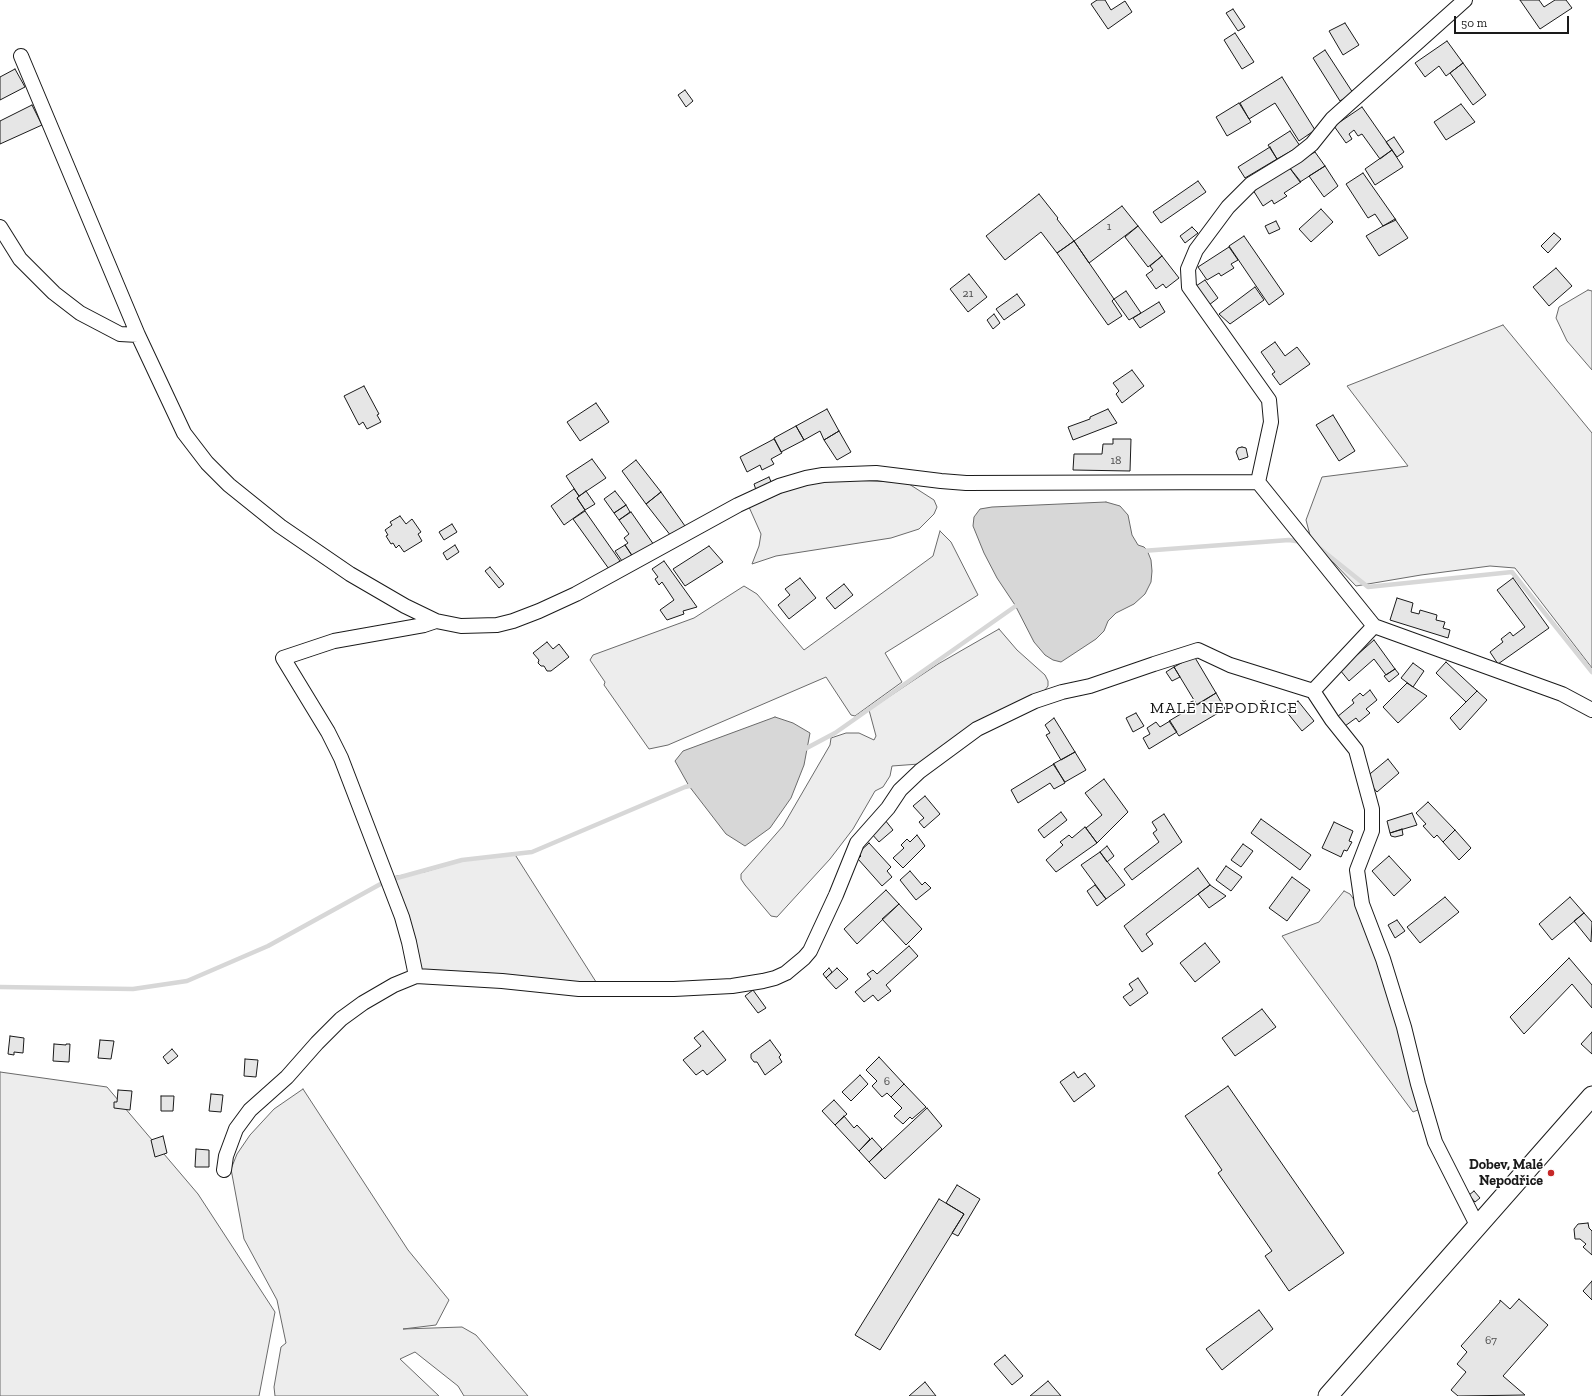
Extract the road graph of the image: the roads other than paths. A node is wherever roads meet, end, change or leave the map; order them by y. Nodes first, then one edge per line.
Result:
1 (1465, 0) edge
2 (21, 56) dead end
3 (0, 227) edge
4 (138, 335) junction
5 (1258, 482) junction
6 (436, 620) junction
7 (1374, 626) junction
8 (1314, 691) junction
9 (1592, 710) edge
10 (416, 976) junction
11 (1592, 1096) edge
12 (224, 1170) dead end
13 (1477, 1225) junction
14 (1328, 1396) edge

1 - 5 street
2 - 4 street
3 - 4 street
4 - 6 street
5 - 6 street
5 - 7 street
6 - 10 street
7 - 8 street
7 - 9 street
8 - 10 street
8 - 13 street
10 - 12 street
11 - 13 main road
13 - 14 main road

